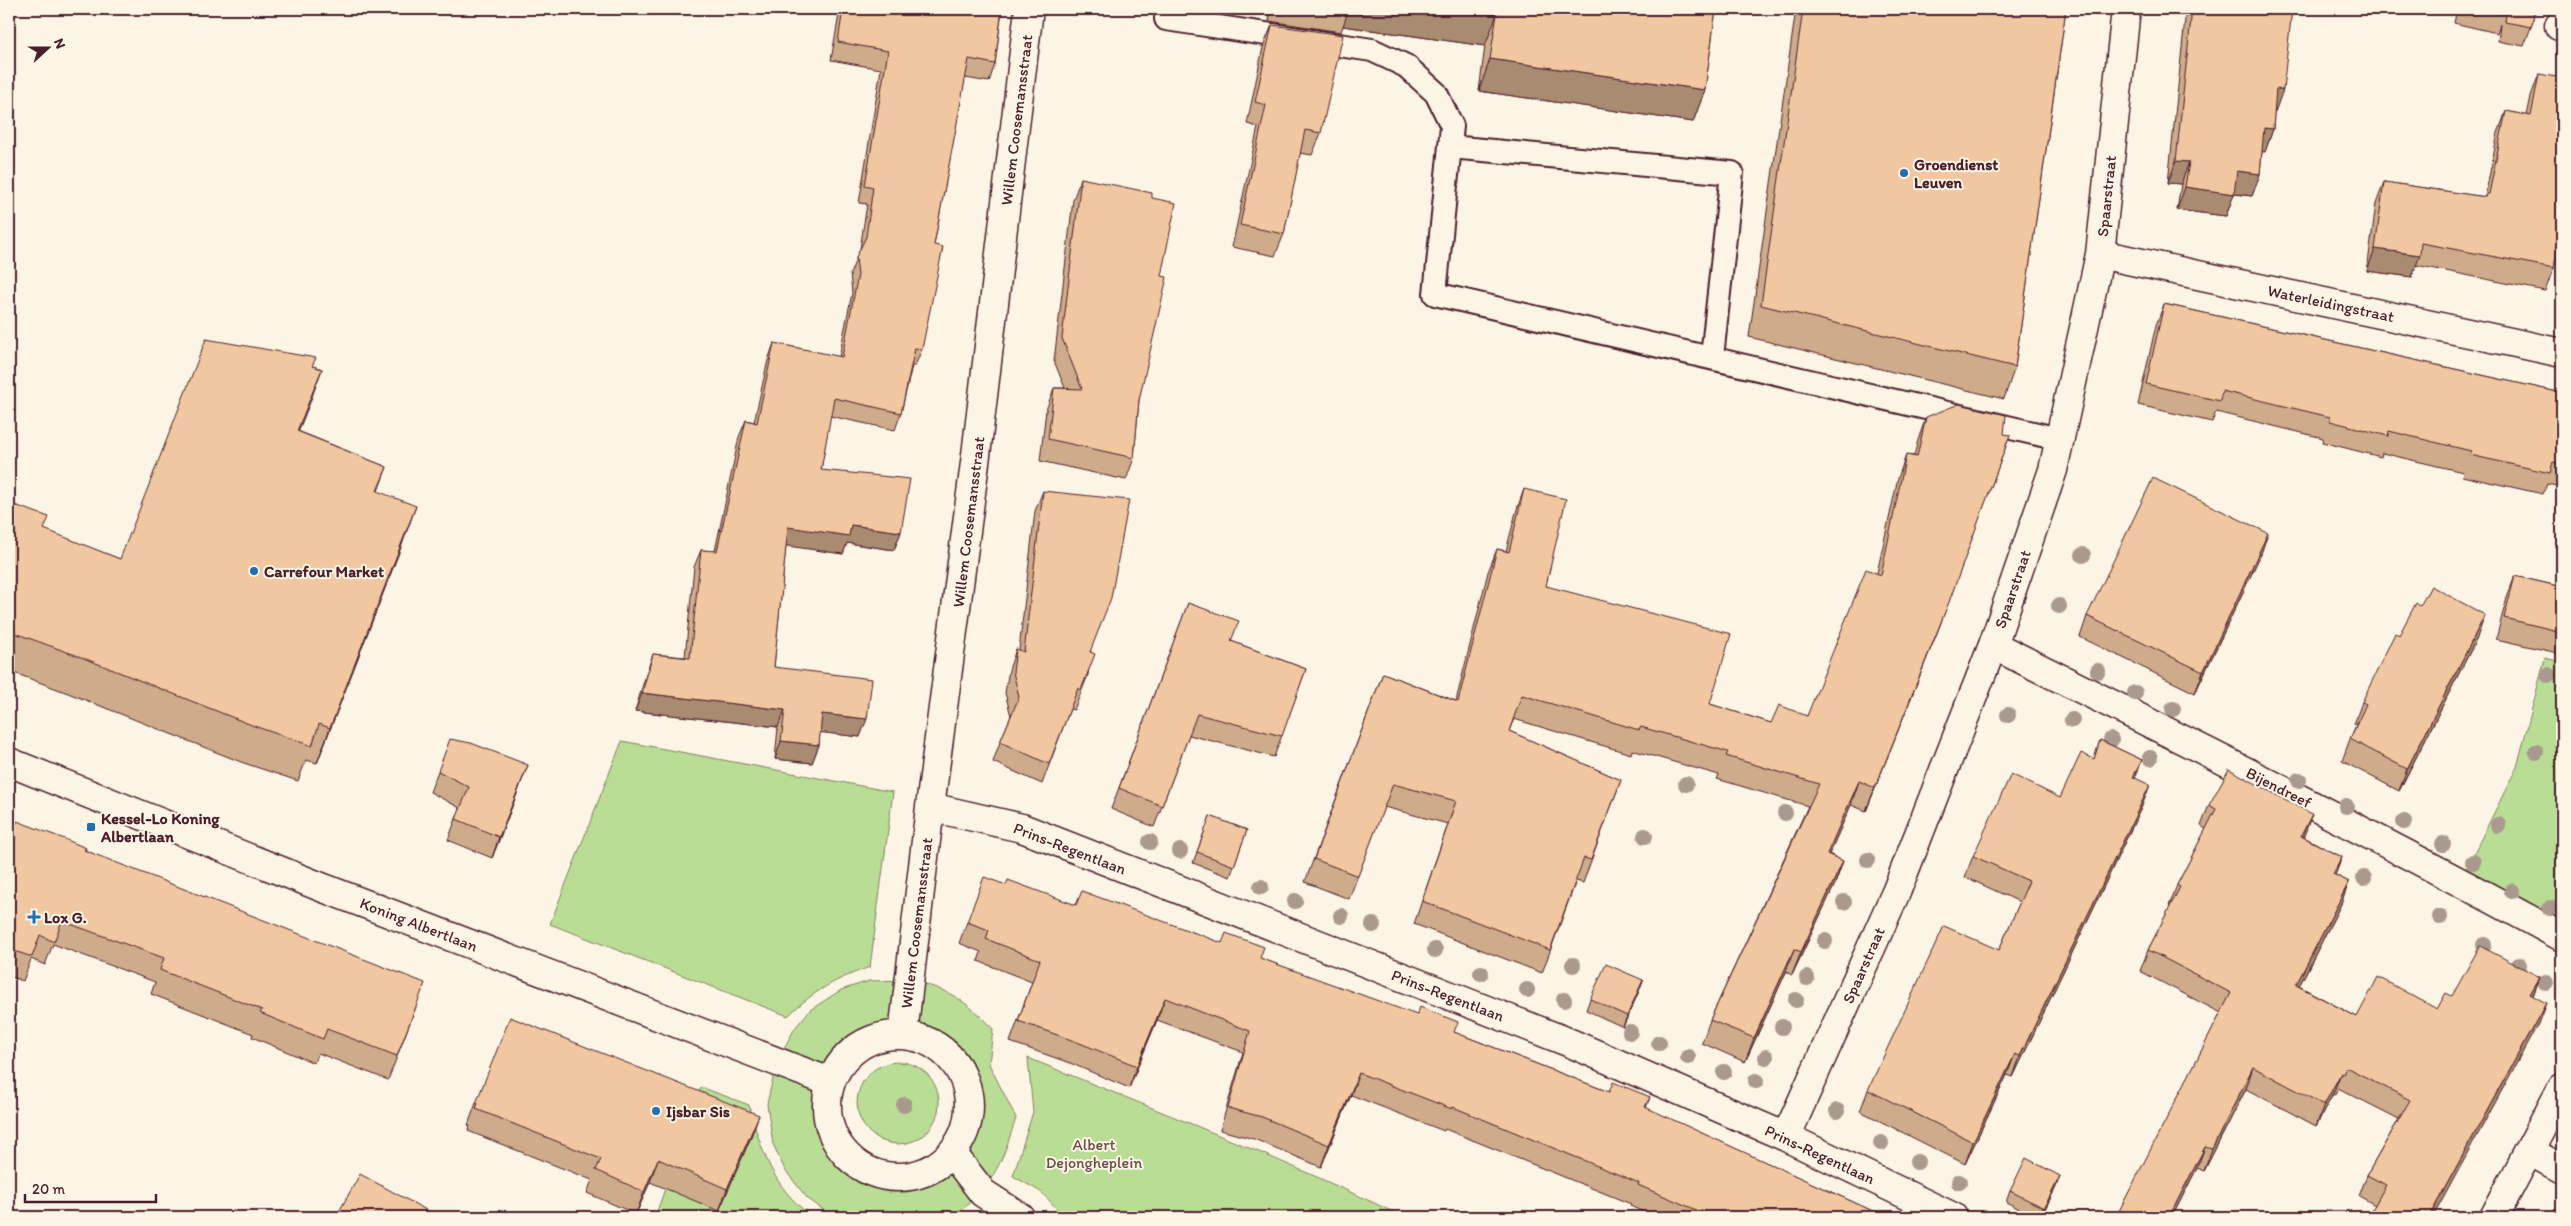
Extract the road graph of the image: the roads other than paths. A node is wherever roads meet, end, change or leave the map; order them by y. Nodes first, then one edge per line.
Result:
1 (1029, 9) edge
2 (1167, 9) edge
3 (2126, 9) edge
4 (1450, 147) junction
5 (2100, 254) junction
6 (2562, 353) edge
7 (1712, 357) junction
8 (2059, 438) junction
9 (1993, 645) junction
10 (9, 762) edge
11 (930, 807) junction
12 (2562, 937) edge
13 (903, 1034) junction
14 (830, 1082) junction
15 (2562, 1088) edge
16 (1786, 1137) junction
17 (2529, 1151) junction
18 (952, 1153) junction
19 (2562, 1169) edge
20 (1020, 1217) edge
21 (1953, 1217) edge
22 (2494, 1217) edge

1 - 11 street, Willem Coosemansstraat
2 - 4 lane
3 - 5 street, Spaarstraat
4 - 7 lane
4 - 7 lane
5 - 6 street, Waterleidingstraat
5 - 8 street, Spaarstraat
7 - 8 lane
8 - 9 street, Spaarstraat
9 - 12 street, Bijendreef
9 - 16 street, Spaarstraat
10 - 14 street, Koning Albertlaan
11 - 13 street, Willem Coosemansstraat
11 - 16 street, Prins-Regentlaan
13 - 14 street
13 - 18 street
14 - 18 street
15 - 17 street
16 - 21 street, Prins-Regentlaan
17 - 19 street
17 - 22 street
18 - 20 street

